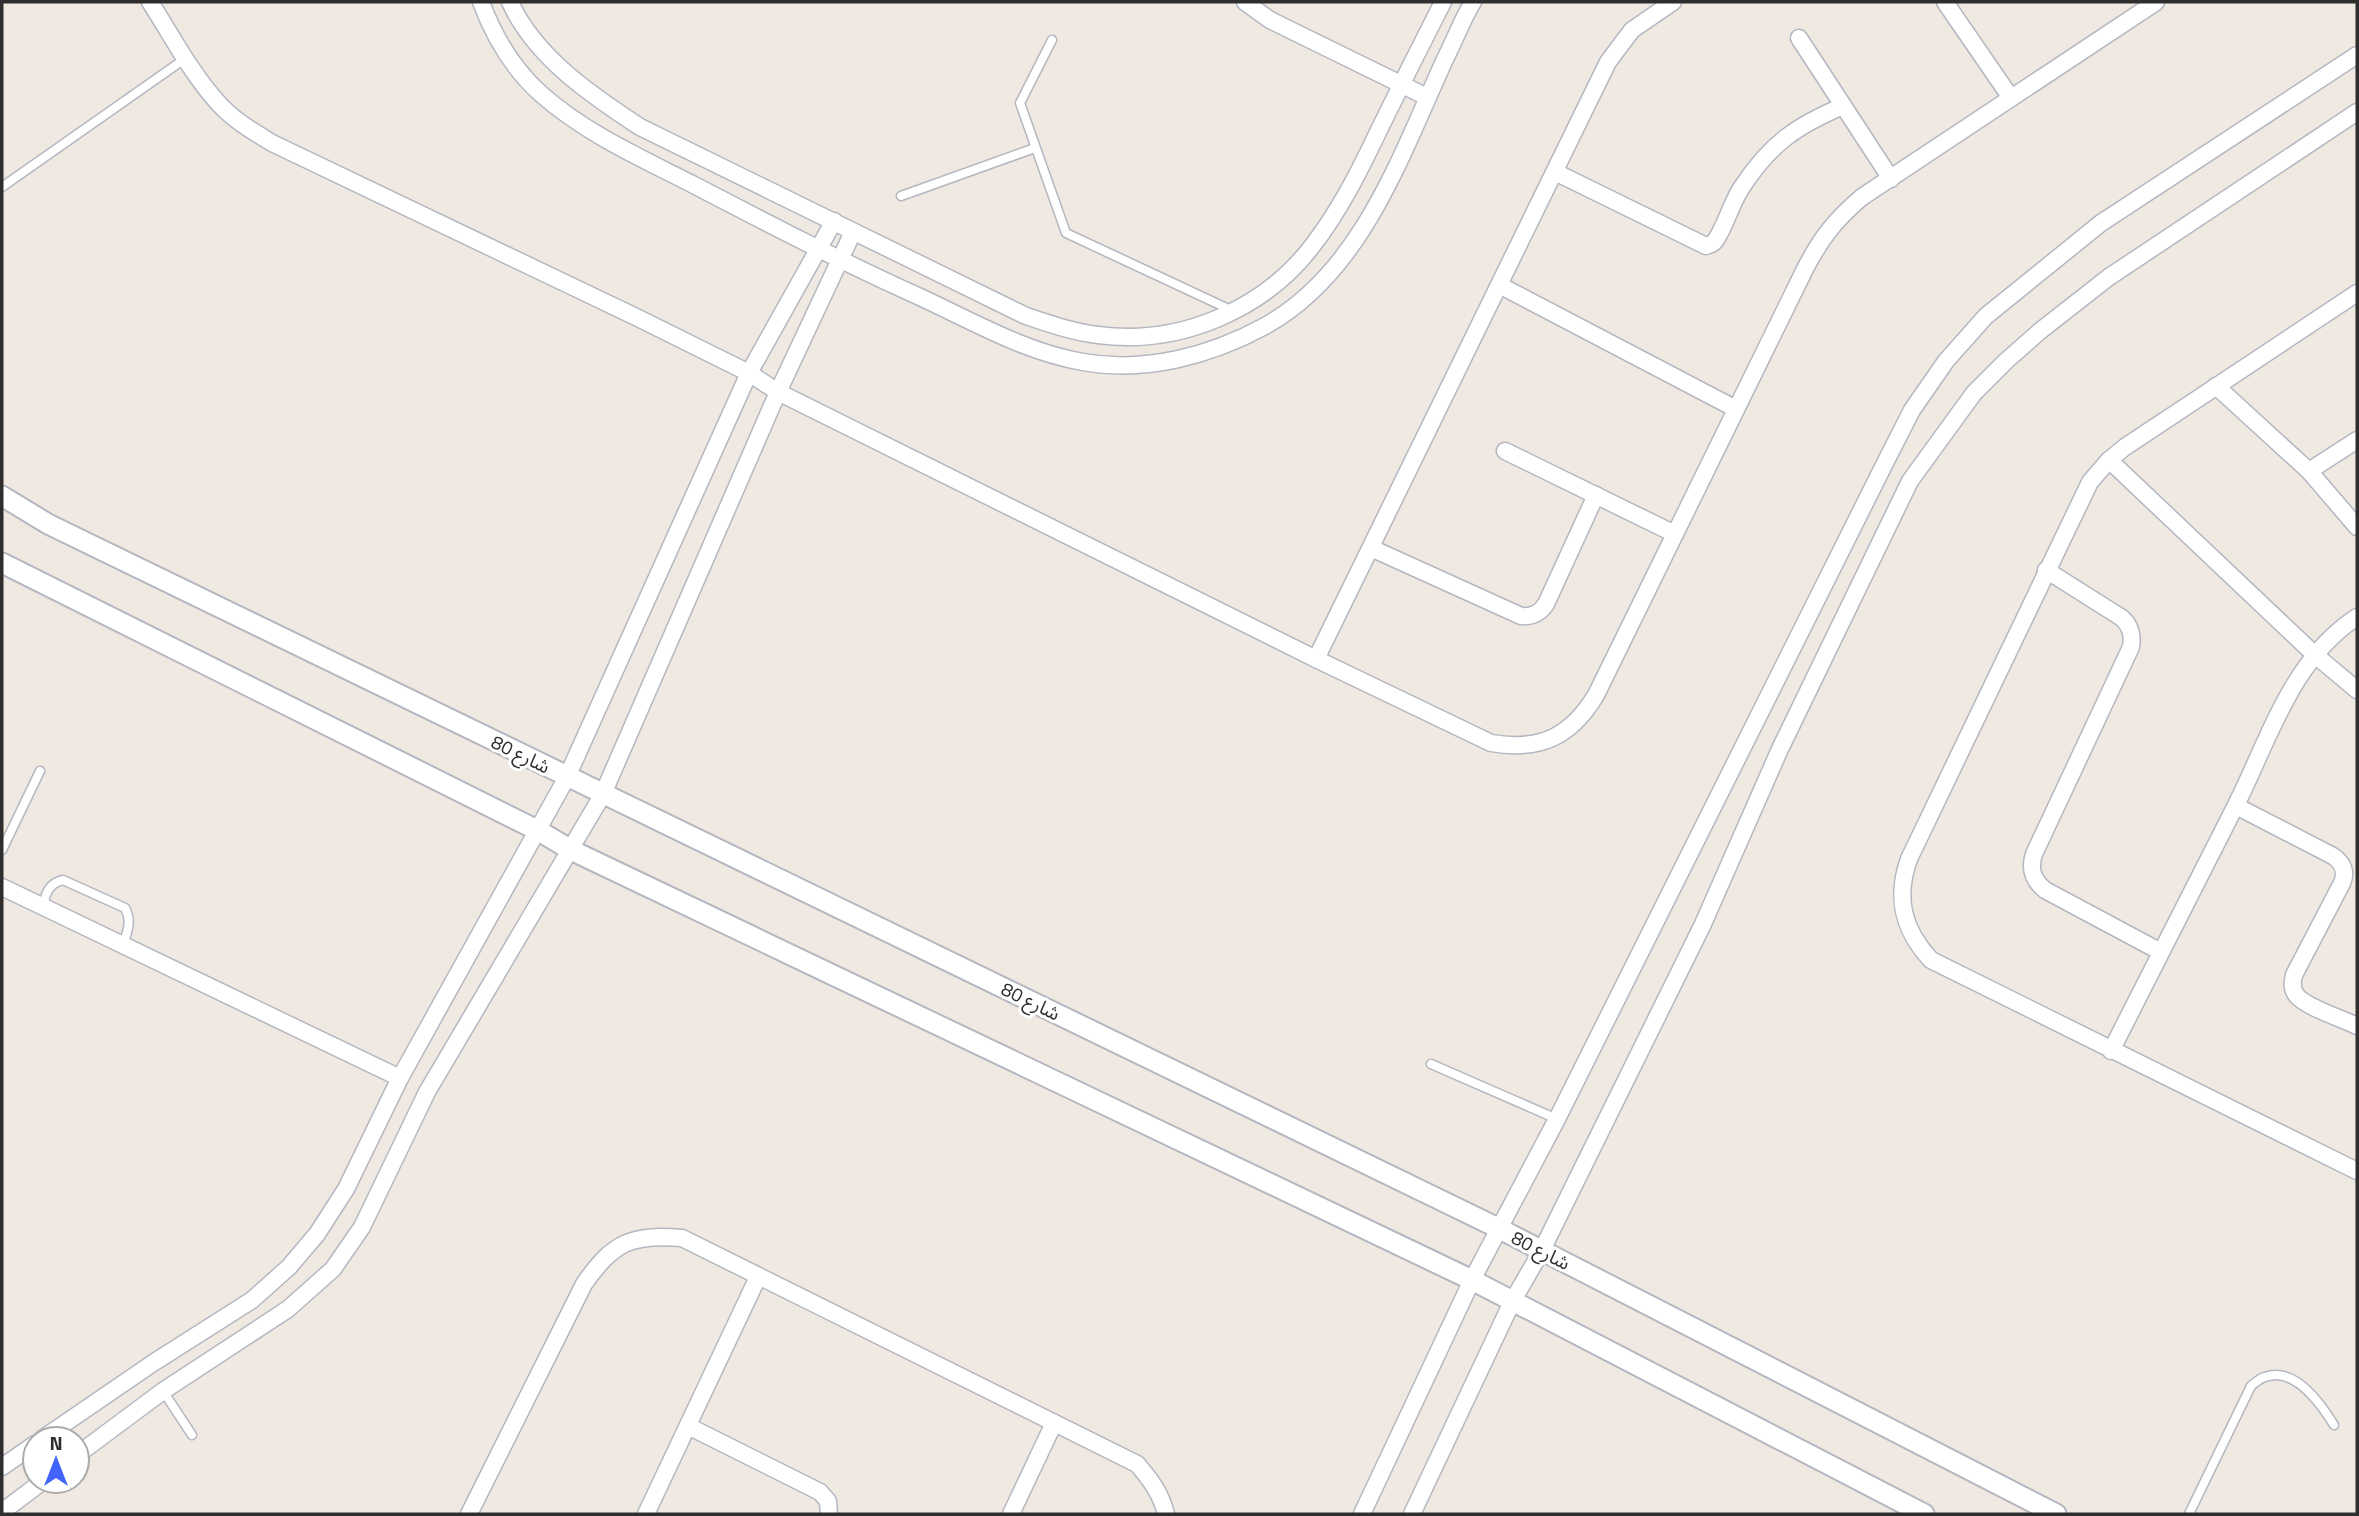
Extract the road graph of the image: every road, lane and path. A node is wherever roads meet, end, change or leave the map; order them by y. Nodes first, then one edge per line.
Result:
1 (150, 2) edge
2 (481, 2) edge
3 (510, 2) edge
4 (1245, 2) edge
5 (1443, 2) edge
6 (1473, 2) edge
7 (1673, 2) edge
8 (1945, 2) edge
9 (2156, 2) edge
10 (1798, 38) dead end
11 (1052, 40) dead end
12 (2357, 55) edge
13 (186, 58) junction
14 (1402, 84) junction
15 (1427, 97) junction
16 (2011, 98) junction
17 (1843, 106) junction
18 (2357, 112) edge
19 (1035, 148) junction
20 (1555, 172) junction
21 (1891, 179) junction
22 (2, 187) edge
23 (901, 196) dead end
24 (834, 222) junction
25 (853, 232) junction
26 (820, 250) junction
27 (839, 260) junction
28 (1500, 286) junction
29 (2357, 293) edge
30 (1233, 311) junction
31 (749, 373) junction
32 (2216, 386) junction
33 (778, 392) junction
34 (1736, 410) junction
35 (2357, 440) edge
36 (1505, 451) dead end
37 (2109, 460) junction
38 (2309, 471) junction
39 (1596, 495) junction
40 (2, 496) edge
41 (2357, 527) edge
42 (1675, 534) junction
43 (1371, 548) junction
44 (2, 563) edge
45 (2046, 570) junction
46 (2357, 617) edge
47 (2314, 654) junction
48 (1315, 659) junction
49 (2357, 690) edge
50 (40, 771) dead end
51 (567, 777) junction
52 (603, 793) junction
53 (2236, 806) junction
54 (539, 831) junction
55 (571, 849) junction
56 (2, 850) edge
57 (2, 887) edge
58 (43, 907) junction
59 (124, 946) junction
60 (2161, 952) junction
61 (2357, 1026) edge
62 (2111, 1051) junction
63 (1431, 1064) dead end
64 (400, 1078) junction
65 (1557, 1119) junction
66 (2357, 1171) edge
67 (1498, 1228) junction
68 (1542, 1250) junction
69 (758, 1277) junction
70 (1472, 1280) junction
71 (1512, 1302) junction
72 (163, 1391) junction
73 (1054, 1423) junction
74 (2334, 1424) dead end
75 (62, 1425) edge
76 (688, 1426) junction
77 (192, 1435) dead end
78 (91, 1445) edge
79 (21, 1454) edge
80 (2, 1467) edge
81 (24, 1495) edge
82 (2, 1512) edge
83 (469, 1514) edge
84 (646, 1514) edge
85 (829, 1514) edge
86 (1011, 1514) edge
87 (1166, 1514) edge
88 (1362, 1514) edge
89 (1412, 1514) edge
90 (1924, 1514) edge
91 (2056, 1514) edge
92 (2189, 1514) edge

1 - 13 street
2 - 26 street
3 - 24 street
4 - 14 street
5 - 14 street
6 - 15 street
7 - 20 street
8 - 16 street
9 - 16 street
10 - 17 street
11 - 19 lane
12 - 65 street
13 - 22 lane
13 - 31 street
14 - 15 street
14 - 30 street
15 - 27 street
16 - 21 street
17 - 20 street
17 - 21 street
18 - 68 street
19 - 23 lane
19 - 30 lane
20 - 28 street
21 - 34 street
24 - 25 street
24 - 26 street
25 - 27 street
25 - 30 street
26 - 27 street
26 - 31 street
27 - 33 street
28 - 34 street
28 - 43 street
29 - 32 street
31 - 33 street
31 - 51 street
32 - 37 street
32 - 38 street
33 - 48 street
33 - 52 street
34 - 42 street
35 - 38 street
36 - 39 street
37 - 45 street
37 - 47 street
38 - 41 street
39 - 42 street
39 - 43 street
40 - 51 street, شارع 80
42 - 48 street
43 - 48 street
44 - 54 street
45 - 60 street
45 - 62 street
46 - 47 street
47 - 49 street
47 - 53 street
50 - 56 lane
51 - 52 street, شارع 80
51 - 54 street
52 - 55 street
52 - 67 street, شارع 80
53 - 60 street
53 - 61 street
54 - 55 street
54 - 64 street
55 - 70 street
55 - 72 street
57 - 58 street
58 - 59 street
58 - 59 lane
59 - 64 street
60 - 62 street
62 - 66 street
63 - 65 lane
64 - 75 street
65 - 67 street
67 - 68 street, شارع 80
67 - 70 street
68 - 71 street
68 - 91 street, شارع 80
69 - 73 street
69 - 76 street
69 - 83 street
70 - 71 street
70 - 88 street
71 - 89 street
71 - 90 street
72 - 77 lane
72 - 78 street
73 - 86 street
73 - 87 street
74 - 92 lane
76 - 84 street
76 - 85 street
79 - 80 street
81 - 82 street

